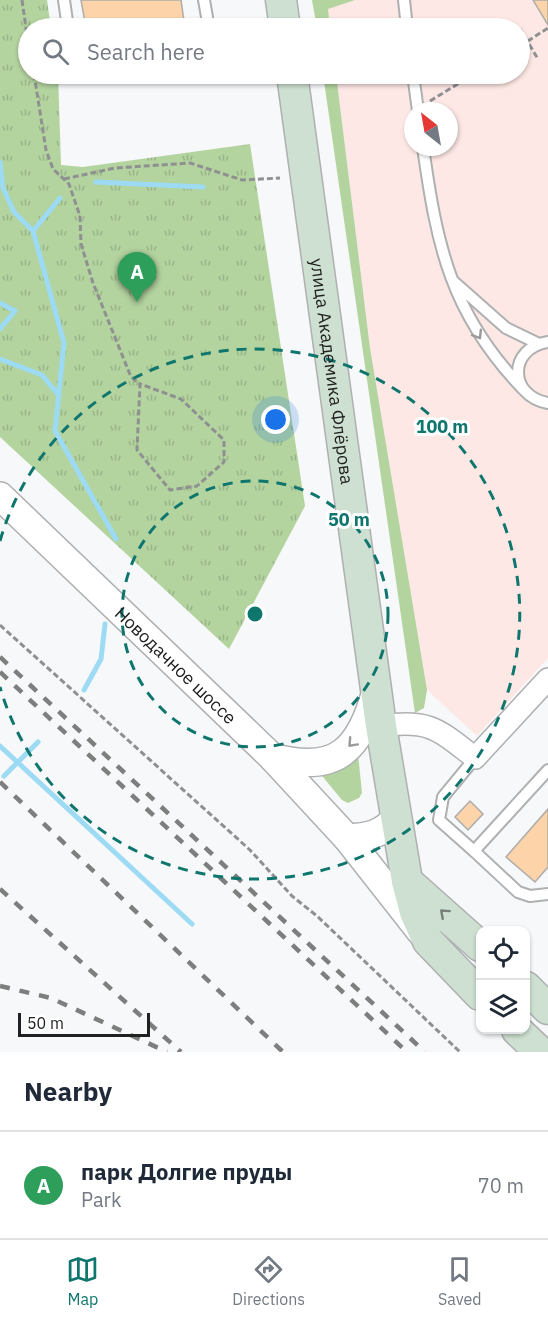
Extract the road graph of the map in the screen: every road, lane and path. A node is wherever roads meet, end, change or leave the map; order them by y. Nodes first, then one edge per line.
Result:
1 (22, 0) edge
2 (64, 0) edge
3 (204, 0) edge
4 (281, 0) edge
5 (404, 0) edge
6 (207, 17) dead end
7 (25, 18) edge
8 (67, 18) edge
9 (284, 18) edge
10 (406, 18) edge
11 (548, 28) edge
12 (530, 39) edge
13 (530, 46) edge
14 (538, 59) dead end
15 (36, 84) edge
16 (293, 84) edge
17 (415, 84) edge
18 (458, 84) edge
19 (419, 102) edge
20 (430, 102) edge
21 (424, 156) edge
22 (280, 178) dead end
23 (64, 179) junction
24 (454, 282) junction
25 (543, 343) edge
26 (140, 384) junction
27 (523, 389) junction
28 (548, 403) edge
29 (0, 496) edge
30 (0, 625) edge
31 (547, 683) edge
32 (376, 691) junction
33 (381, 726) junction
34 (272, 757) junction
35 (475, 758) junction
36 (548, 770) edge
37 (396, 819) junction
38 (347, 838) junction
39 (474, 851) junction
40 (407, 881) junction
41 (548, 894) edge
42 (428, 941) junction
43 (476, 942) edge
44 (476, 991) edge
45 (530, 992) edge
46 (548, 1009) edge
47 (522, 1034) edge
48 (460, 1052) edge
49 (540, 1052) edge

1 - 7 path
2 - 8 lane
3 - 6 lane
4 - 9 main road
5 - 10 lane
11 - 12 path
13 - 14 path
15 - 23 path
16 - 32 main road, улица Академика Флёрова
17 - 19 lane
18 - 20 path
21 - 24 lane
22 - 23 path
23 - 26 path
24 - 25 lane
24 -> 27 lane
25 - 27 lane
26 - 26 path
27 - 28 lane
29 - 34 street, Новодачное шоссе
30 - 48 path
31 - 35 street
32 - 33 main road, улица Академика Флёрова
32 -> 34 street
33 - 35 street
33 - 37 main road, улица Академика Флёрова
34 - 38 street, Новодачное шоссе
35 - 39 lane
36 - 39 lane
37 - 38 street
37 - 40 main road, улица Академика Флёрова
38 - 40 street, Новодачное шоссе
38 - 42 street, Новодачное шоссе
39 - 41 lane
40 - 42 main road, Новодачное шоссе
43 -> 40 main road, Новодачное шоссе
42 - 44 main road, Новодачное шоссе
45 - 46 main road
47 - 49 main road

